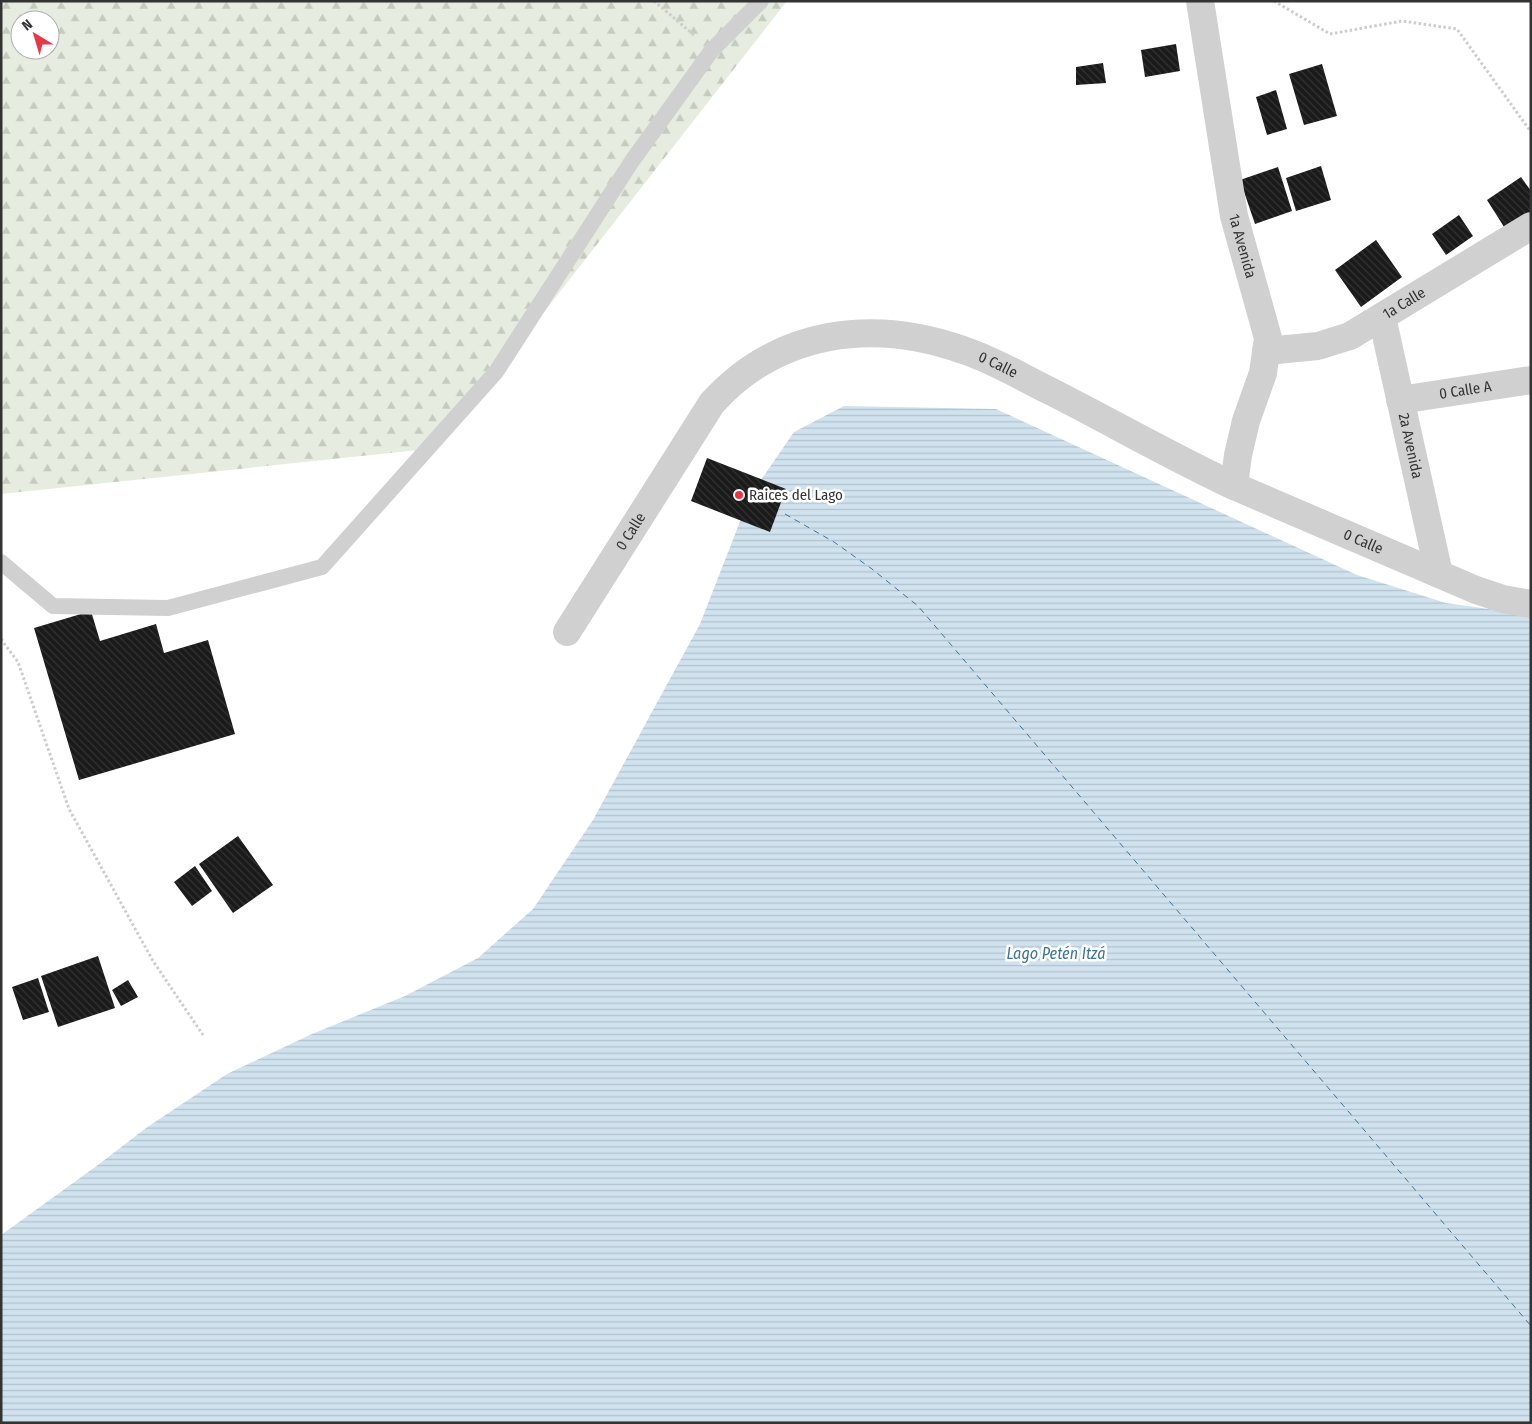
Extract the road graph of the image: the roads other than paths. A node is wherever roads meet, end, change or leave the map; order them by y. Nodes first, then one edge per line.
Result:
1 (760, 1) edge
2 (1200, 1) edge
3 (1531, 226) edge
4 (1382, 317) junction
5 (1266, 351) junction
6 (1531, 380) edge
7 (1400, 400) junction
8 (1234, 486) junction
9 (1, 562) edge
10 (1439, 574) junction
11 (1531, 604) edge
12 (567, 632) dead end

1 - 9 lane
2 - 5 street, 1a Avenida
3 - 4 street, 1a Calle
4 - 5 street, 1a Calle
4 - 7 street, 2a Avenida
5 - 8 street, 1a Avenida
6 - 7 street, 0 Calle A
7 - 10 street, 2a Avenida
8 - 10 street, 0 Calle
8 - 12 street, 0 Calle
10 - 11 street, 0 Calle

